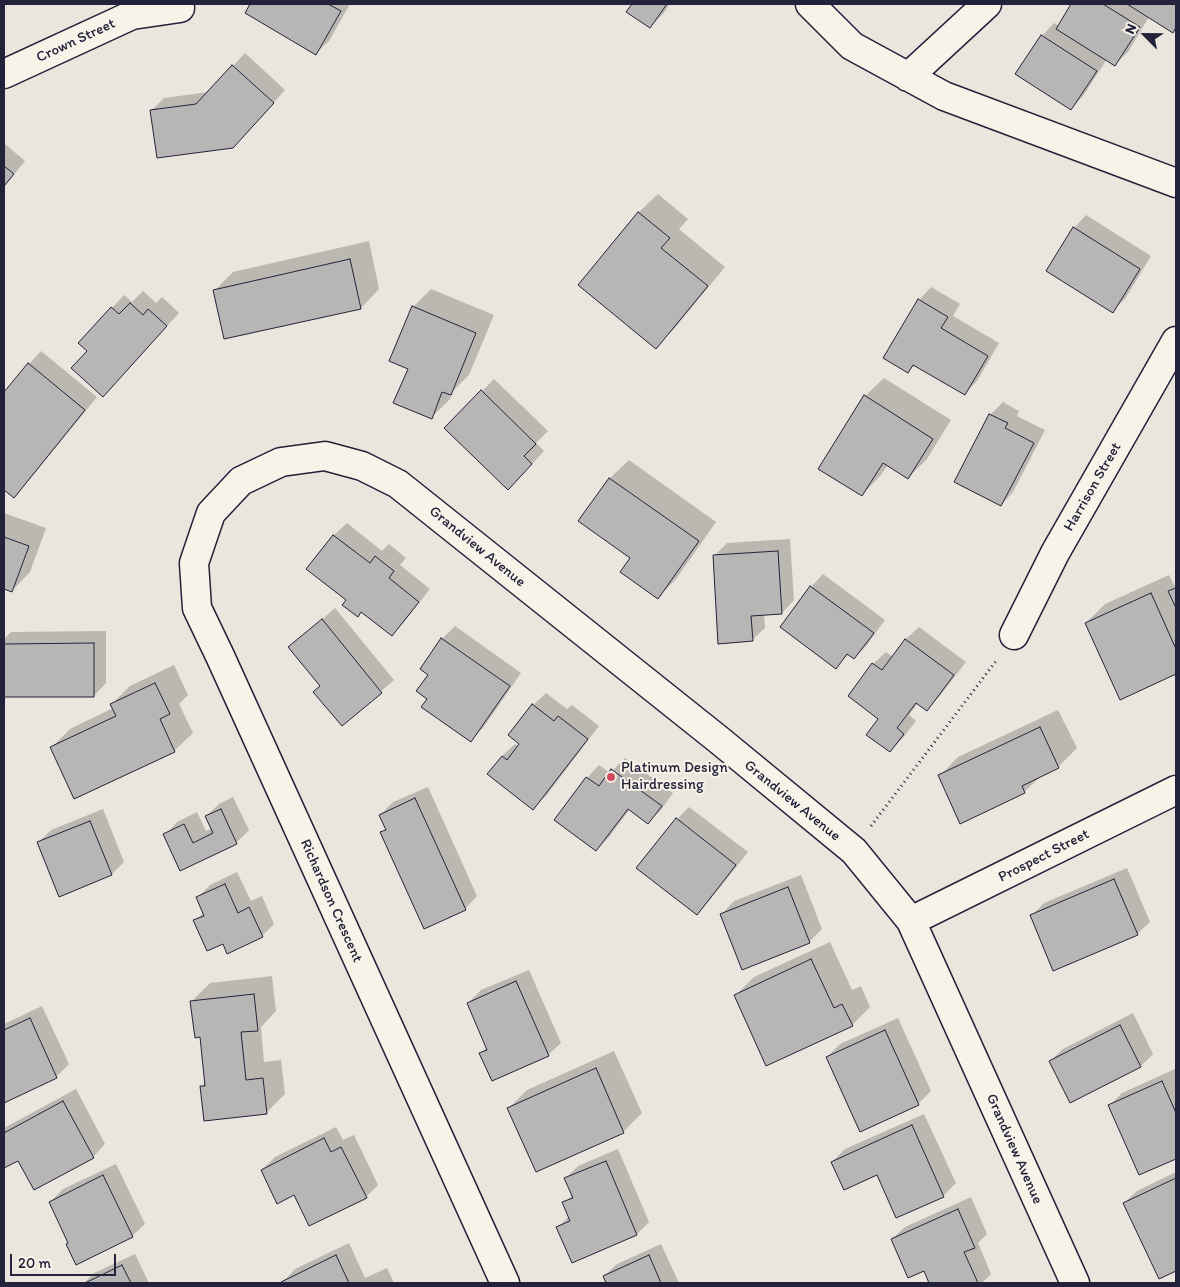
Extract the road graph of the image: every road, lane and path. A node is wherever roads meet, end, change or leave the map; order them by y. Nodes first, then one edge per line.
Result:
1 (810, 4) edge
2 (986, 4) edge
3 (180, 8) dead end
4 (4, 74) edge
5 (908, 77) junction
6 (1176, 183) edge
7 (1176, 341) edge
8 (210, 514) joint
9 (1014, 635) joint
10 (1176, 790) edge
11 (854, 851) junction
12 (911, 921) junction
13 (505, 1283) edge
14 (1075, 1283) edge

1 - 5 street
2 - 5 street
3 - 4 street, Crown Street
5 - 6 street
7 - 9 street, Harrison Street
8 - 11 street, Grandview Avenue
8 - 13 street, Richardson Crescent
9 - 11 path
10 - 12 street, Prospect Street
11 - 12 street, Grandview Avenue
12 - 14 street, Grandview Avenue

